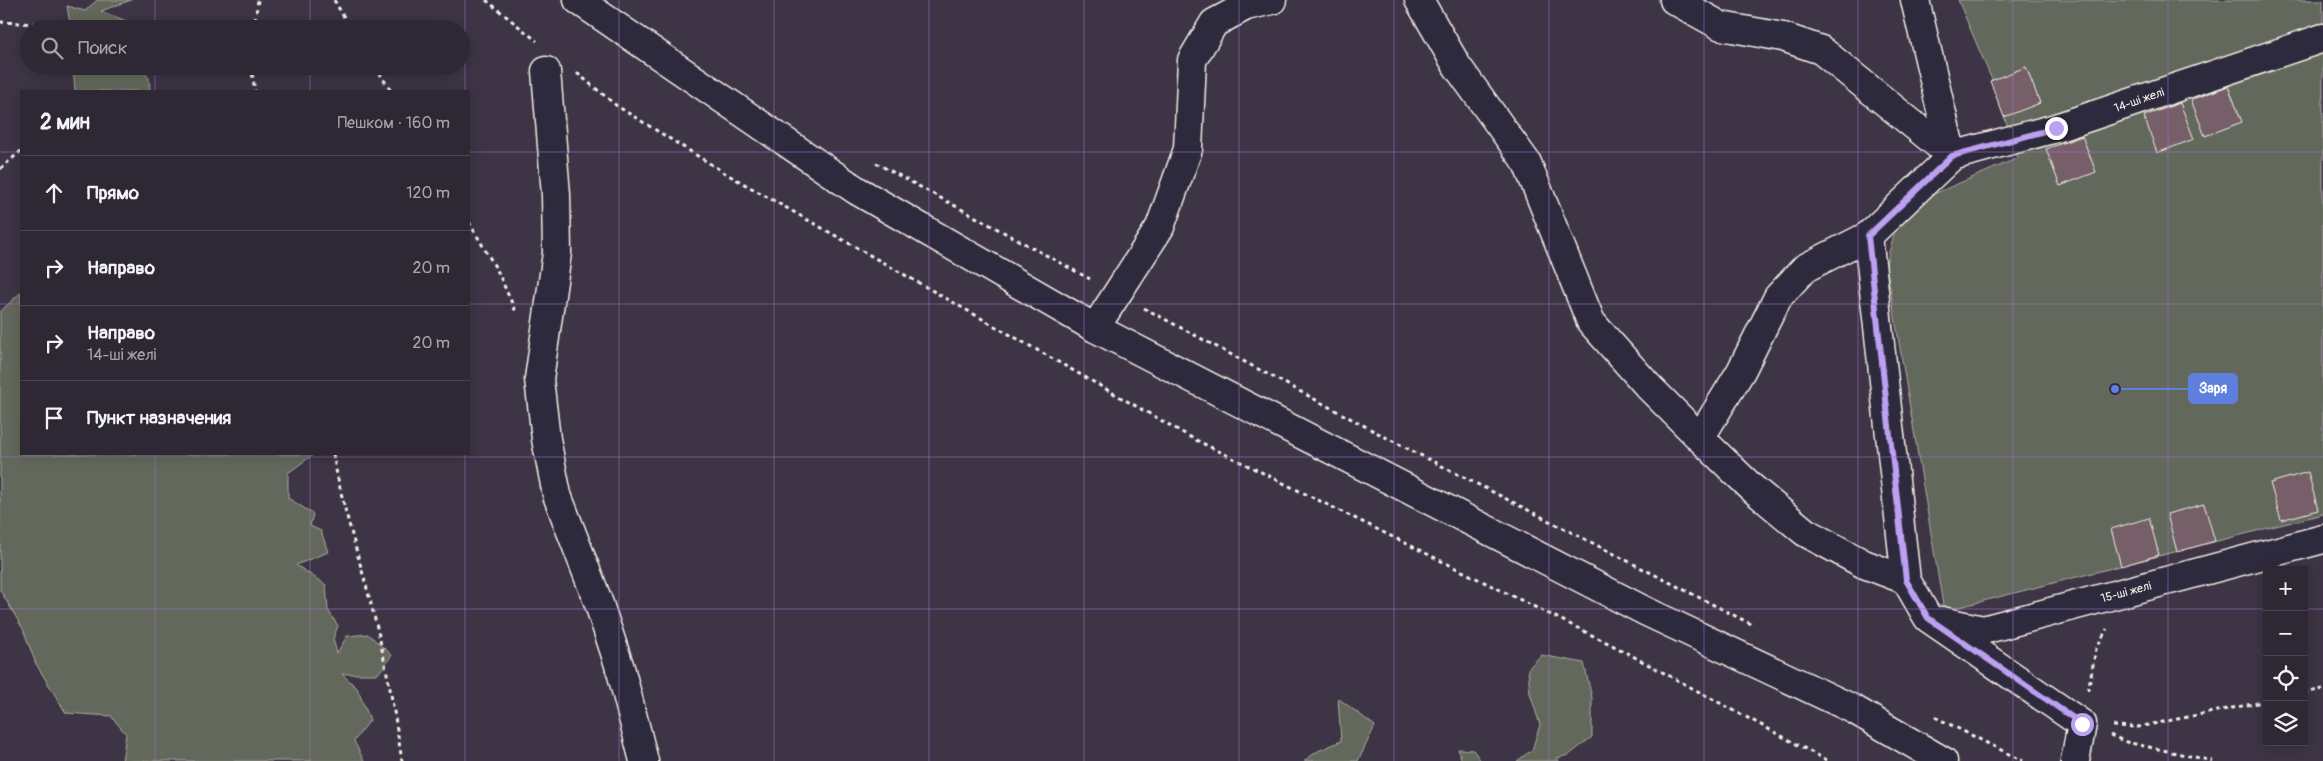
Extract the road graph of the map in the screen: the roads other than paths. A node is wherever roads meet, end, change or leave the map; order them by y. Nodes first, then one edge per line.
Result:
1 (578, 0) edge
2 (1272, 0) edge
3 (1419, 0) edge
4 (1674, 0) edge
5 (1915, 0) edge
6 (2323, 38) edge
7 (559, 70) road end
8 (1952, 156) junction
9 (1868, 236) junction
10 (1095, 328) junction
11 (1700, 438) junction
12 (2323, 539) edge
13 (1906, 580) junction
14 (1928, 618) junction
15 (644, 761) edge
16 (1943, 761) edge
17 (2075, 761) edge

1 - 10 street
2 - 10 street
3 - 11 street
4 - 8 street
5 - 8 street
6 - 8 street, 14-ші желі
7 - 15 street
8 - 9 street
9 - 11 street
9 - 13 street
10 - 16 street
11 - 13 street
12 - 14 street, 15-ші желі
13 - 14 street
14 - 17 street

